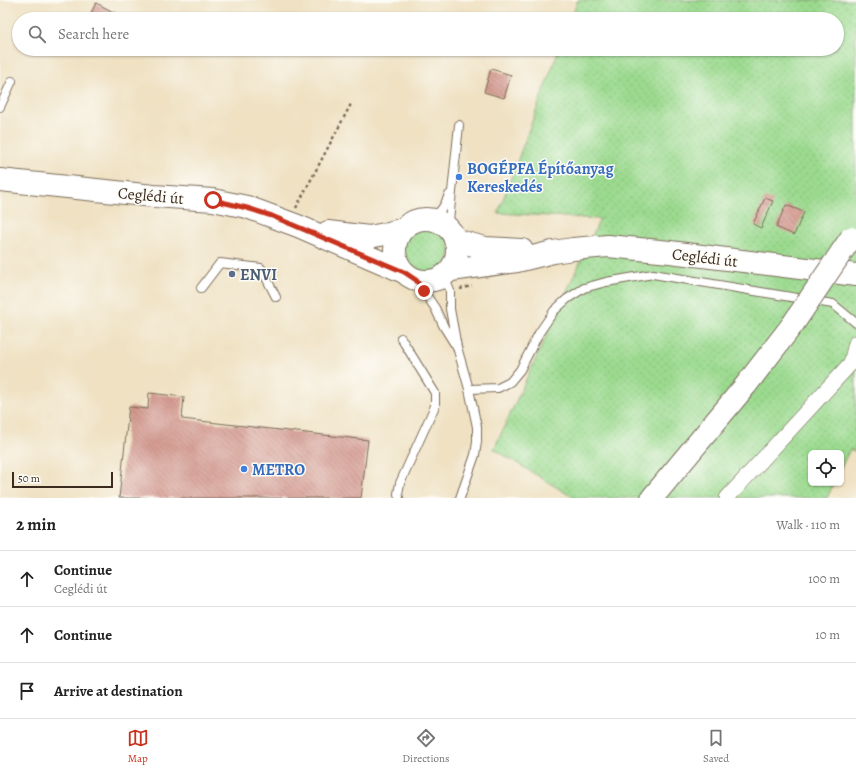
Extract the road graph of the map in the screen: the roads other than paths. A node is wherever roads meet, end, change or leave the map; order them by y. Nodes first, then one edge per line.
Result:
1 (12, 81) dead end
2 (0, 107) edge
3 (459, 125) dead end
4 (0, 180) edge
5 (452, 186) junction
6 (428, 220) junction
7 (293, 224) junction
8 (403, 229) junction
9 (854, 232) edge
10 (452, 235) junction
11 (553, 252) junction
12 (856, 275) edge
13 (410, 276) junction
14 (449, 278) junction
15 (201, 288) dead end
16 (276, 297) dead end
17 (856, 323) edge
18 (401, 338) dead end
19 (856, 343) edge
20 (457, 347) junction
21 (469, 389) junction
22 (399, 498) edge
23 (460, 498) edge
24 (652, 498) edge
25 (727, 498) edge

1 - 2 lane
3 - 5 lane
4 - 7 main road, Ceglédi út
5 - 6 lane
5 - 10 lane
6 - 8 main road
6 - 10 main road
7 - 8 main road, Ceglédi út
7 - 13 main road, Ceglédi út
8 - 13 main road
9 - 24 main road, bridge
10 - 11 main road, Ceglédi út
10 - 14 main road
11 - 12 main road, Ceglédi út
11 - 14 main road, Ceglédi út
13 - 14 main road
13 - 20 lane
14 - 20 lane
15 - 16 lane
17 - 21 lane
18 - 22 lane
19 - 25 street
20 - 21 lane
21 - 23 lane

